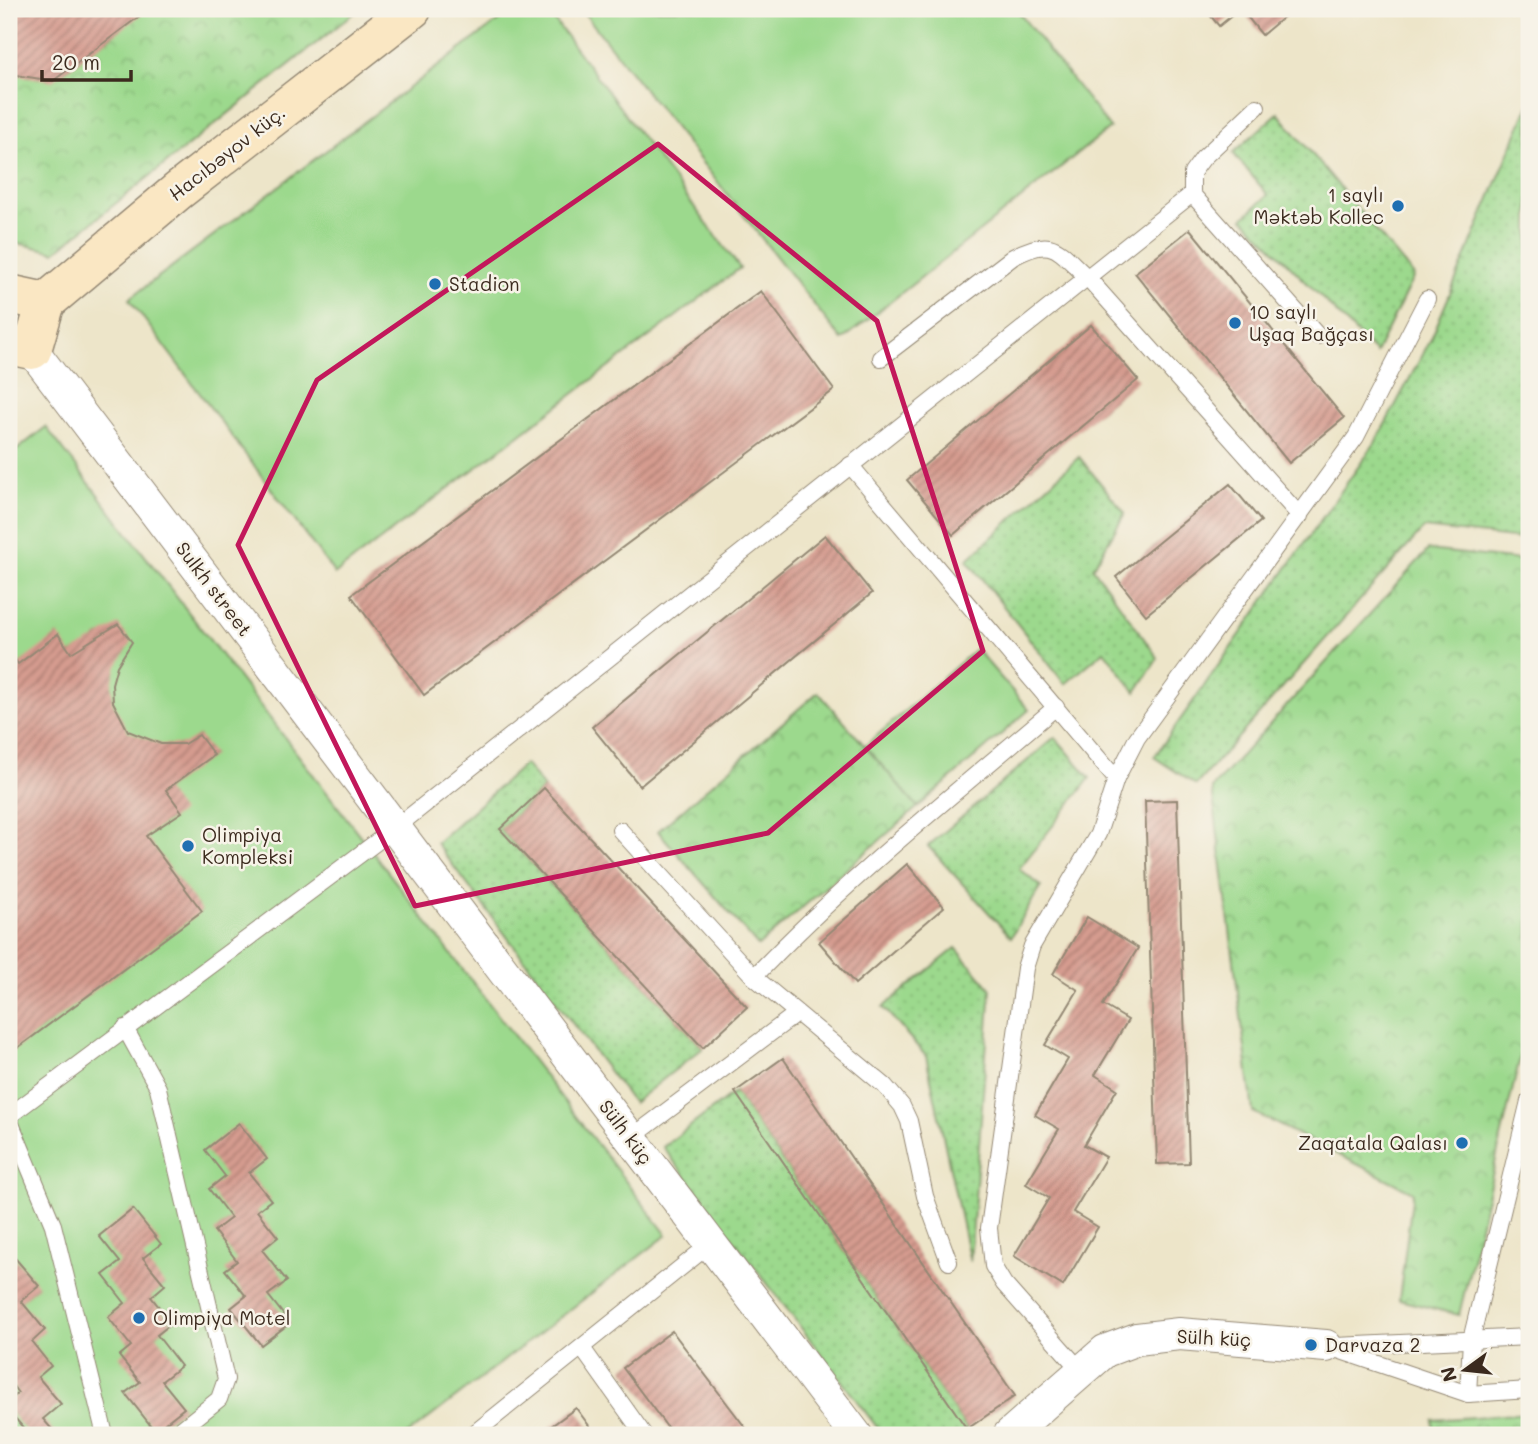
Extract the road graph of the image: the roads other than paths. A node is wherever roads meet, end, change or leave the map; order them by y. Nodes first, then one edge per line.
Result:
1 (412, 9) edge
2 (1257, 107) dead end
3 (1192, 194) junction
4 (1087, 277) junction
5 (9, 294) edge
6 (1427, 299) dead end
7 (46, 302) junction
8 (1318, 336) dead end
9 (21, 347) edge
10 (881, 358) dead end
11 (850, 465) junction
12 (1300, 516) junction
13 (1056, 707) junction
14 (1116, 779) junction
15 (394, 829) junction
16 (620, 830) dead end
17 (754, 977) junction
18 (796, 1014) junction
19 (125, 1028) junction
20 (1529, 1101) edge
21 (9, 1117) edge
22 (631, 1138) junction
23 (709, 1245) junction
24 (949, 1262) dead end
25 (1529, 1337) edge
26 (1471, 1340) junction
27 (1326, 1346) junction
28 (582, 1348) junction
29 (1081, 1371) junction
30 (1529, 1390) edge
31 (1468, 1394) junction
32 (105, 1435) edge
33 (174, 1435) edge
34 (472, 1435) edge
35 (645, 1435) edge
36 (856, 1435) edge
37 (1009, 1435) edge

1 - 7 street, Hacıbəyov küç.
2 - 3 lane
3 - 4 lane
3 - 8 lane
4 - 10 lane
4 - 11 lane
4 - 12 lane
5 - 7 street
6 - 12 lane
7 - 9 street
9 - 15 street, Sulkh street
11 - 13 lane
11 - 15 lane
12 - 14 lane
13 - 14 lane
13 - 17 lane
14 - 29 lane
15 - 19 lane
15 - 22 street, Sülh küç
16 - 17 lane
17 - 18 lane
18 - 22 lane
18 - 24 lane
19 - 21 lane
19 - 33 lane
20 - 26 lane
21 - 32 lane
22 - 23 street, Sülh küç
23 - 28 lane
23 - 36 street, Sülh küç
25 - 26 lane
26 - 27 lane
26 - 31 lane
27 - 29 street, Sülh küç
27 - 31 lane
28 - 34 lane
28 - 35 lane
29 - 37 street, Sülh küç
30 - 31 lane

